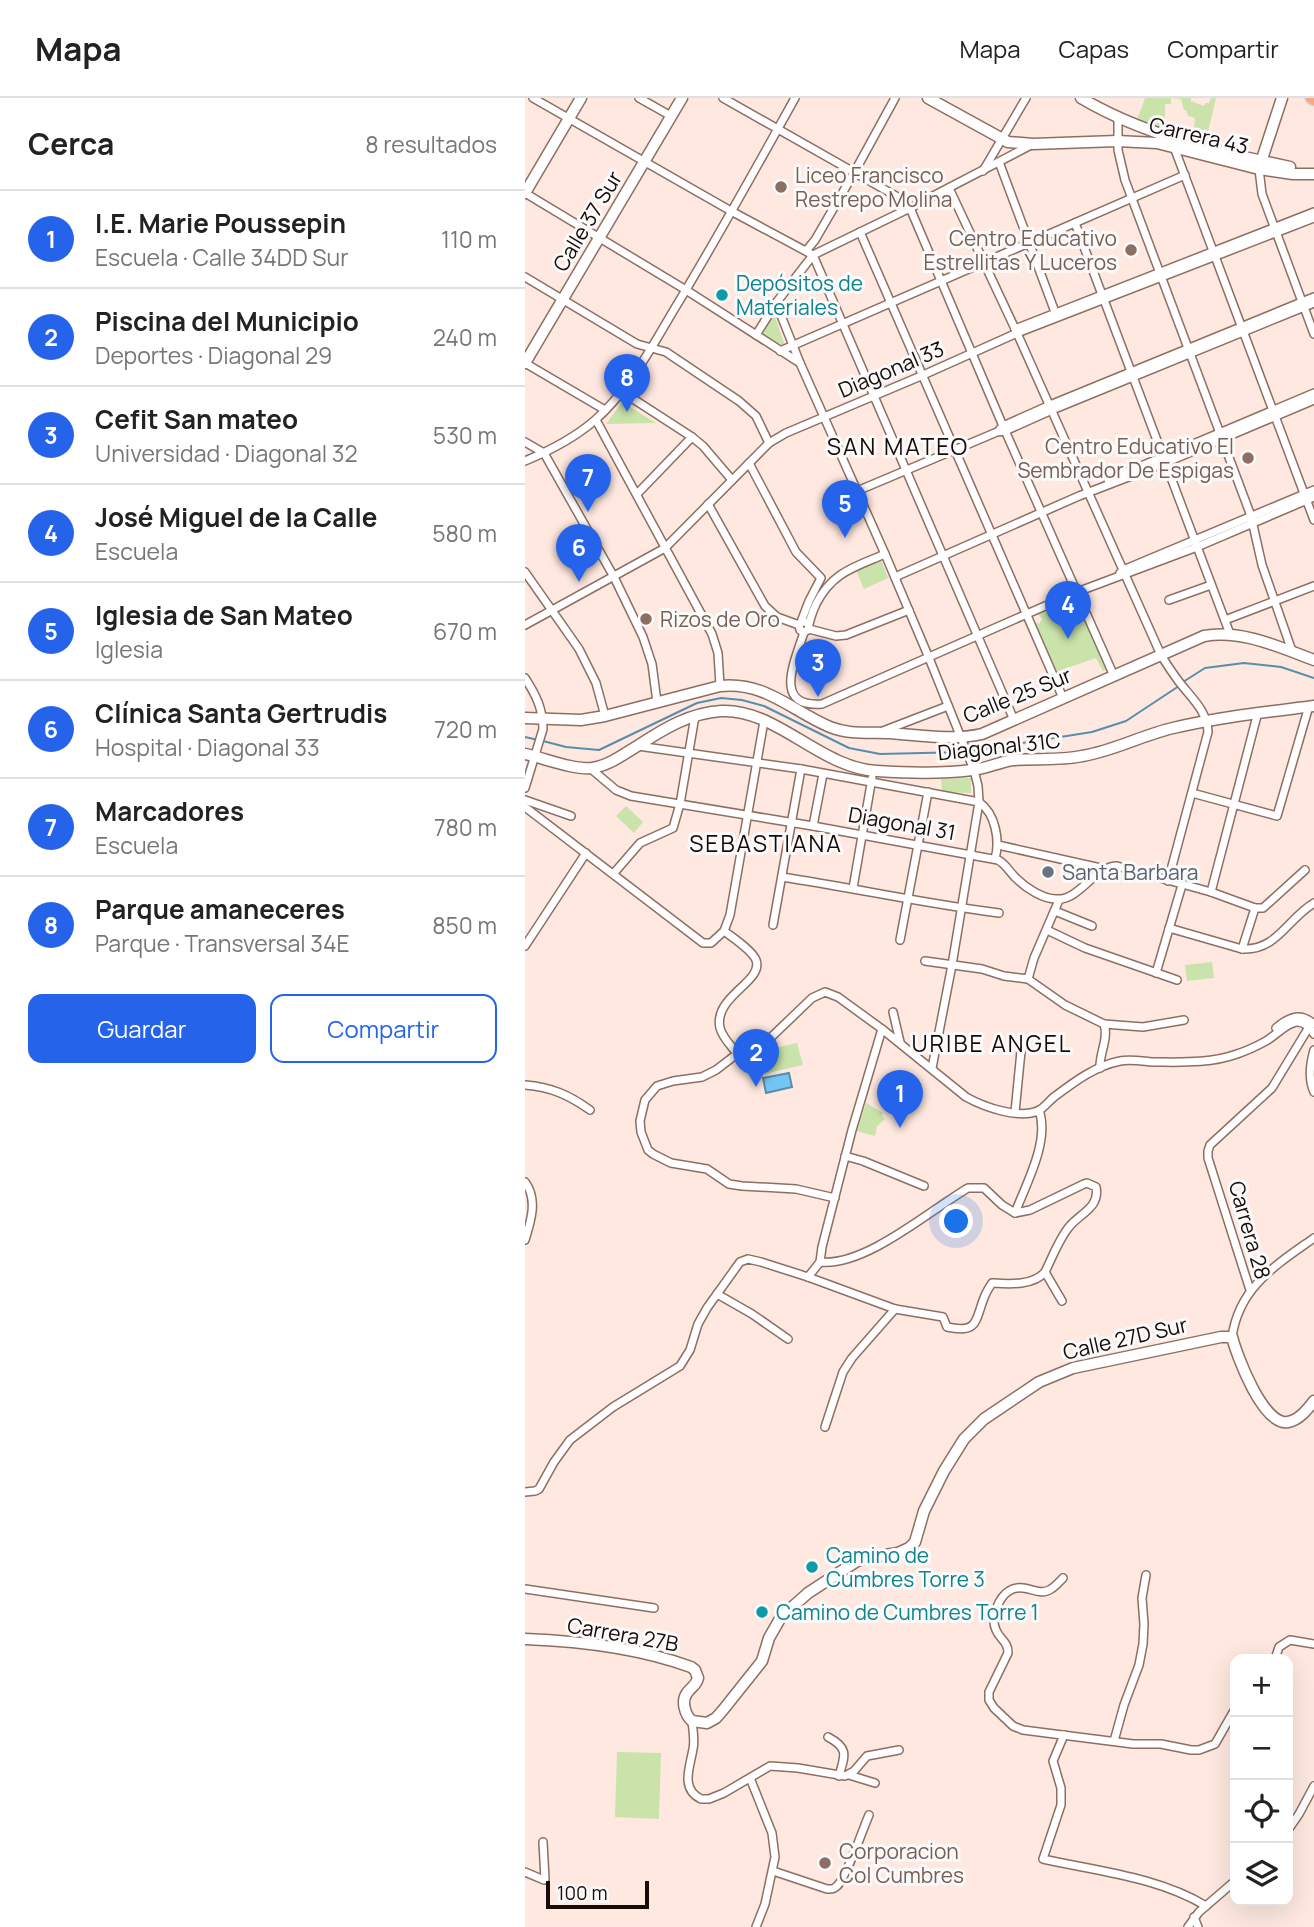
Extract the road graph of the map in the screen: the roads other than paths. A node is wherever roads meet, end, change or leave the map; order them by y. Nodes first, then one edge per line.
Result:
1 (533, 98) edge
2 (580, 98) edge
3 (639, 98) edge
4 (682, 98) edge
5 (723, 98) edge
6 (795, 98) edge
7 (895, 98) edge
8 (928, 98) edge
9 (1026, 98) edge
10 (1081, 98) edge
11 (1282, 98) edge
12 (671, 116) junction
13 (569, 118) junction
14 (1118, 118) junction
15 (777, 129) junction
16 (1001, 139) junction
17 (1117, 141) junction
18 (1033, 144) junction
19 (1174, 146) junction
20 (645, 162) junction
21 (999, 162) junction
22 (1260, 165) junction
23 (1314, 167) edge
24 (982, 171) junction
25 (854, 173) junction
26 (1314, 174) edge
27 (1185, 175) junction
28 (949, 188) junction
29 (525, 193) edge
30 (1131, 198) junction
31 (910, 208) junction
32 (731, 211) junction
33 (1314, 212) edge
34 (1314, 218) edge
35 (1075, 223) junction
36 (1275, 230) junction
37 (820, 231) junction
38 (860, 232) junction
39 (599, 236) junction
40 (1030, 242) junction
41 (823, 249) junction
42 (809, 253) junction
43 (1215, 253) junction
44 (984, 264) junction
45 (1160, 274) junction
46 (525, 277) edge
47 (942, 282) junction
48 (686, 290) junction
49 (1103, 297) junction
50 (1314, 297) edge
51 (562, 299) junction
52 (776, 303) junction
53 (1314, 303) edge
54 (890, 304) junction
55 (1303, 304) junction
56 (1055, 312) junction
57 (843, 324) junction
58 (1243, 329) junction
59 (1016, 331) junction
60 (1314, 334) edge
61 (755, 335) junction
62 (793, 345) junction
63 (651, 348) junction
64 (1190, 350) junction
65 (780, 351) junction
66 (971, 354) junction
67 (525, 363) edge
68 (800, 363) junction
69 (1132, 374) junction
70 (921, 376) junction
71 (621, 391) junction
72 (1314, 393) edge
73 (873, 396) junction
74 (1314, 400) edge
75 (1051, 407) junction
76 (605, 411) junction
77 (1274, 412) junction
78 (824, 416) junction
79 (596, 419) junction
80 (1002, 430) junction
81 (1221, 436) junction
82 (692, 437) junction
83 (525, 442) edge
84 (769, 443) junction
85 (954, 451) junction
86 (544, 453) junction
87 (1164, 460) junction
88 (525, 461) edge
89 (749, 463) junction
90 (906, 471) junction
91 (731, 480) junction
92 (1314, 490) edge
93 (857, 491) junction
94 (1088, 492) junction
95 (637, 494) junction
96 (1308, 497) edge
97 (708, 504) junction
98 (1041, 512) junction
99 (1252, 519) junction
100 (1314, 520) edge
101 (991, 535) junction
102 (1196, 543) junction
103 (665, 548) junction
104 (885, 554) junction
105 (943, 556) junction
106 (525, 572) edge
107 (1122, 574) junction
108 (614, 577) junction
109 (895, 577) junction
110 (1211, 584) junction
111 (1314, 588) edge
112 (1077, 592) junction
113 (1169, 600) dead end
114 (1275, 603) junction
115 (553, 609) junction
116 (909, 610) junction
117 (1026, 614) junction
118 (525, 625) edge
119 (804, 626) junction
120 (1227, 626) junction
121 (978, 635) junction
122 (1292, 652) junction
123 (1161, 655) junction
124 (929, 658) junction
125 (1314, 660) edge
126 (1114, 676) junction
127 (525, 678) edge
128 (720, 686) junction
129 (1063, 698) junction
130 (657, 702) junction
131 (948, 706) junction
132 (1311, 706) edge
133 (1258, 712) junction
134 (605, 716) junction
135 (695, 716) junction
136 (525, 718) edge
137 (1014, 720) junction
138 (764, 721) junction
139 (1208, 722) junction
140 (543, 724) junction
141 (879, 733) junction
142 (963, 743) junction
143 (638, 746) junction
144 (690, 752) junction
145 (529, 755) edge
146 (757, 763) junction
147 (972, 765) junction
148 (590, 768) junction
149 (801, 769) junction
150 (823, 774) junction
151 (873, 777) junction
152 (525, 788) edge
153 (927, 792) junction
154 (1192, 793) junction
155 (979, 802) junction
156 (680, 804) junction
157 (1234, 804) junction
158 (528, 805) edge
159 (747, 815) junction
160 (571, 816) dead end
161 (792, 823) junction
162 (813, 826) junction
163 (862, 835) junction
164 (998, 845) junction
165 (917, 846) junction
166 (586, 853) junction
167 (971, 855) junction
168 (995, 859) junction
169 (1105, 869) junction
170 (1305, 870) dead end
171 (614, 873) junction
172 (782, 877) junction
173 (1168, 881) junction
174 (1182, 885) junction
175 (853, 888) junction
176 (1211, 892) junction
177 (907, 898) junction
178 (1059, 900) junction
179 (1314, 903) edge
180 (1255, 908) junction
181 (962, 909) junction
182 (1055, 911) junction
183 (999, 913) dead end
184 (772, 925) dead end
185 (1092, 926) dead end
186 (1169, 928) junction
187 (724, 930) junction
188 (1047, 930) junction
189 (900, 940) dead end
190 (525, 946) edge
191 (1242, 949) junction
192 (925, 961) dead end
193 (952, 965) junction
194 (1156, 973) junction
195 (1028, 979) junction
196 (1177, 980) dead end
197 (893, 1012) dead end
198 (1184, 1020) dead end
199 (1104, 1024) junction
200 (1313, 1026) edge
201 (883, 1029) junction
202 (1022, 1041) dead end
203 (900, 1042) junction
204 (1314, 1050) edge
205 (738, 1055) junction
206 (1313, 1065) edge
207 (932, 1068) junction
208 (1100, 1068) junction
209 (525, 1085) edge
210 (1314, 1092) edge
211 (590, 1110) dead end
212 (1039, 1110) junction
213 (1015, 1112) junction
214 (845, 1156) junction
215 (526, 1183) edge
216 (924, 1186) dead end
217 (835, 1198) junction
218 (1015, 1213) junction
219 (1314, 1238) edge
220 (525, 1240) edge
221 (820, 1262) junction
222 (1045, 1272) junction
223 (808, 1277) junction
224 (1250, 1290) junction
225 (717, 1294) junction
226 (1062, 1301) dead end
227 (894, 1309) junction
228 (1232, 1337) junction
229 (788, 1339) dead end
230 (1314, 1401) edge
231 (825, 1427) dead end
232 (525, 1492) edge
233 (1146, 1574) dead end
234 (1063, 1577) dead end
235 (525, 1589) edge
236 (654, 1608) dead end
237 (525, 1639) edge
238 (1314, 1644) edge
239 (1277, 1654) edge
240 (1231, 1717) edge
241 (692, 1721) junction
242 (1064, 1735) junction
243 (828, 1737) dead end
244 (1114, 1741) junction
245 (899, 1750) dead end
246 (849, 1775) junction
247 (839, 1776) junction
248 (750, 1777) junction
249 (875, 1783) dead end
250 (1314, 1786) edge
251 (869, 1815) dead end
252 (1293, 1823) edge
253 (543, 1842) dead end
254 (773, 1871) junction
255 (525, 1872) edge
256 (1230, 1885) edge
257 (1206, 1906) junction
258 (1194, 1917) junction
259 (755, 1927) edge
260 (1188, 1927) edge
261 (1198, 1927) edge

1 - 13 street
2 - 13 main road
3 - 12 street
4 - 12 main road, Calle 37 Sur
5 - 15 street
6 - 15 street
7 - 25 street
8 - 16 main road
9 - 16 street
10 - 14 main road, Carrera 43
11 - 22 main road
12 - 20 main road, Calle 37 Sur
13 - 20 street
13 - 29 main road
14 - 17 street
14 - 22 main road, Carrera 43
15 - 25 street
15 - 32 street
16 - 18 main road, Carrera 43
16 - 24 street
17 - 18 main road, Carrera 43
17 - 19 main road, Carrera 43
17 - 30 street
18 - 21 street
19 - 22 main road, Carrera 43
19 - 27 street
20 - 32 street
20 - 39 main road, Calle 37 Sur
21 - 24 street
21 - 40 street
22 - 23 main road, Carrera 43
22 - 26 main road, Carrera 43
22 - 36 street
24 - 28 street
25 - 31 street
25 - 37 street
27 - 30 street
27 - 43 street
28 - 31 street
28 - 44 street
29 - 39 street
30 - 35 street
30 - 45 street
31 - 38 street
31 - 47 street
32 - 42 street
32 - 48 street
33 - 36 street, Diagonal 33
34 - 36 street, Diagonal 33
35 - 40 street
35 - 49 street
36 - 43 street, Diagonal 33
36 - 55 street
37 - 41 street
37 - 42 street
38 - 41 street
38 - 54 street
39 - 48 street
39 - 51 main road, Calle 37 Sur
40 - 44 street
40 - 56 street
41 - 42 street
42 - 52 street
42 - 57 street
43 - 45 street, Diagonal 33
43 - 58 street
44 - 47 street
44 - 59 street
45 - 49 street, Diagonal 33
45 - 64 street
46 - 51 street
47 - 54 street
47 - 66 street
48 - 61 street
48 - 63 street
49 - 56 street, Diagonal 33
49 - 59 street, Diagonal 33
49 - 69 street
50 - 55 street
51 - 63 street
51 - 67 main road, Calle 37 Sur
52 - 61 street
52 - 62 street
53 - 55 street
54 - 57 street
54 - 70 street
55 - 58 street
55 - 60 street
56 - 59 street, Diagonal 33
57 - 62 street
57 - 73 street
58 - 64 street
58 - 77 street
59 - 66 street, Diagonal 33
59 - 75 street
61 - 65 street
62 - 65 street
62 - 68 street
63 - 71 street
63 - 84 street
64 - 69 street
64 - 81 street
65 - 68 street
66 - 70 street, Diagonal 33
66 - 80 street
67 - 76 street
68 - 78 street
69 - 75 street
69 - 87 street
70 - 73 street, Diagonal 33
70 - 85 street
71 - 76 street
71 - 82 street
72 - 77 street
73 - 78 street, Diagonal 33
73 - 90 street
74 - 77 street
75 - 80 street
75 - 94 street
76 - 79 street
77 - 81 street
77 - 96 street
78 - 84 street, Diagonal 33
78 - 93 street
79 - 86 street
79 - 95 street
80 - 85 street
80 - 98 street
81 - 87 street
81 - 99 street
82 - 91 street
82 - 95 street
83 - 86 street
84 - 89 street, Diagonal 33
85 - 90 street
85 - 101 street
86 - 88 street
86 - 108 street
87 - 94 street
87 - 102 street
89 - 91 street, Diagonal 33
89 - 119 street
90 - 93 street
90 - 105 street
91 - 97 street, Diagonal 33
92 - 96 street
93 - 104 street
94 - 98 street
94 - 107 street
95 - 103 street
96 - 99 street
96 - 100 street
97 - 103 street, Diagonal 33
97 - 119 street
98 - 101 street
98 - 112 street
99 - 102 street
99 - 114 street
101 - 105 street
101 - 117 street
102 - 107 street
102 - 110 street
103 - 108 street, Diagonal 33
103 - 128 street
104 - 109 street
104 - 119 street
105 - 109 street
105 - 121 street
106 - 115 street
107 - 112 street
107 - 123 street
108 - 115 street, Diagonal 33
108 - 130 street
109 - 116 street
110 - 113 street
110 - 120 street
111 - 114 street
112 - 117 street
112 - 126 street
114 - 120 street
114 - 122 street
115 - 118 street, Diagonal 33
115 - 134 street
116 - 119 street
116 - 124 street
117 - 121 street
117 - 129 street
119 - 124 street
120 - 122 main road, Calle 25 Sur
120 - 123 main road, Calle 25 Sur
121 - 124 street
121 - 137 street
122 - 125 main road, Calle 25 Sur
123 - 126 main road, Calle 25 Sur
123 - 139 street
124 - 131 street
126 - 129 main road, Calle 25 Sur
127 - 140 street
128 - 130 main road, Calle 25 Sur
128 - 141 main road, Calle 25 Sur
129 - 137 main road, Calle 25 Sur
130 - 134 main road, Calle 25 Sur
131 - 141 street
131 - 142 street
132 - 133 main road, Diagonal 31C
132 - 157 street
133 - 139 main road, Diagonal 31C
133 - 157 street
134 - 140 main road, Calle 25 Sur
135 - 138 main road, Diagonal 31C
135 - 143 main road, Diagonal 31C
135 - 144 street
136 - 140 main road, Calle 25 Sur
137 - 142 main road, Calle 25 Sur
138 - 146 street
138 - 151 main road, Diagonal 31C
139 - 147 main road, Diagonal 31C
139 - 154 street
140 - 145 street
141 - 142 main road, Calle 25 Sur
142 - 147 street
143 - 144 street
143 - 148 main road, Diagonal 31C
144 - 146 street
144 - 156 street
145 - 148 main road, Diagonal 31
145 - 152 street
146 - 149 street
146 - 159 street
147 - 151 main road, Diagonal 31C
147 - 155 street
148 - 156 street, Diagonal 31
149 - 150 street
149 - 161 street
150 - 151 street
150 - 162 street
151 - 153 street
151 - 163 street
153 - 155 street
153 - 165 street
154 - 157 street
154 - 173 street
155 - 164 street
155 - 167 street
156 - 159 street, Diagonal 31
156 - 171 street
157 - 176 street
158 - 160 street
158 - 166 street
159 - 161 street, Diagonal 31
159 - 187 street
161 - 162 street, Diagonal 31
161 - 172 street
162 - 163 street, Diagonal 31
163 - 165 street, Diagonal 31
163 - 175 street
164 - 168 street
164 - 169 street
165 - 167 street, Diagonal 31
165 - 177 street
166 - 171 street
166 - 190 street
167 - 168 street, Diagonal 31
167 - 181 street
168 - 178 street
169 - 173 street
169 - 178 street
170 - 180 street
171 - 187 street
172 - 175 street
172 - 184 street
173 - 174 street
174 - 176 street
174 - 186 street
175 - 177 street
176 - 180 street
177 - 181 street
177 - 189 street
178 - 182 street
179 - 191 street
180 - 191 street
181 - 183 street
181 - 193 street
182 - 185 street
182 - 188 street
186 - 191 street
186 - 194 street
187 - 205 street
188 - 194 street
188 - 195 street
192 - 193 street
193 - 195 street
193 - 207 street
194 - 196 street
195 - 199 street
197 - 203 street
198 - 199 street
199 - 208 street
200 - 208 street
200 - 224 street, Carrera 28
201 - 203 street
201 - 205 street
201 - 214 street
202 - 213 street
203 - 207 street
204 - 206 street
205 - 217 street
206 - 210 street
207 - 213 street
208 - 212 street
209 - 211 street
212 - 213 street
212 - 218 street
214 - 216 street
214 - 217 street
215 - 220 street
217 - 221 street
218 - 221 street
218 - 222 street
219 - 224 street
221 - 223 street
222 - 226 street
222 - 227 street
223 - 225 street
223 - 227 street
224 - 228 street, Carrera 28
225 - 229 street
225 - 232 street
227 - 231 street
228 - 230 main road
228 - 241 main road, Calle 27D Sur
233 - 244 street
234 - 242 street
235 - 236 street
237 - 241 main road, Carrera 27B
238 - 239 street
240 - 244 street
241 - 248 street
242 - 244 street
242 - 257 street
243 - 247 street
245 - 246 street
246 - 247 street
246 - 249 street
247 - 248 street
248 - 254 street
250 - 252 street
251 - 254 street
253 - 255 street
254 - 259 street
256 - 257 street
257 - 258 street
258 - 260 street
258 - 261 street

